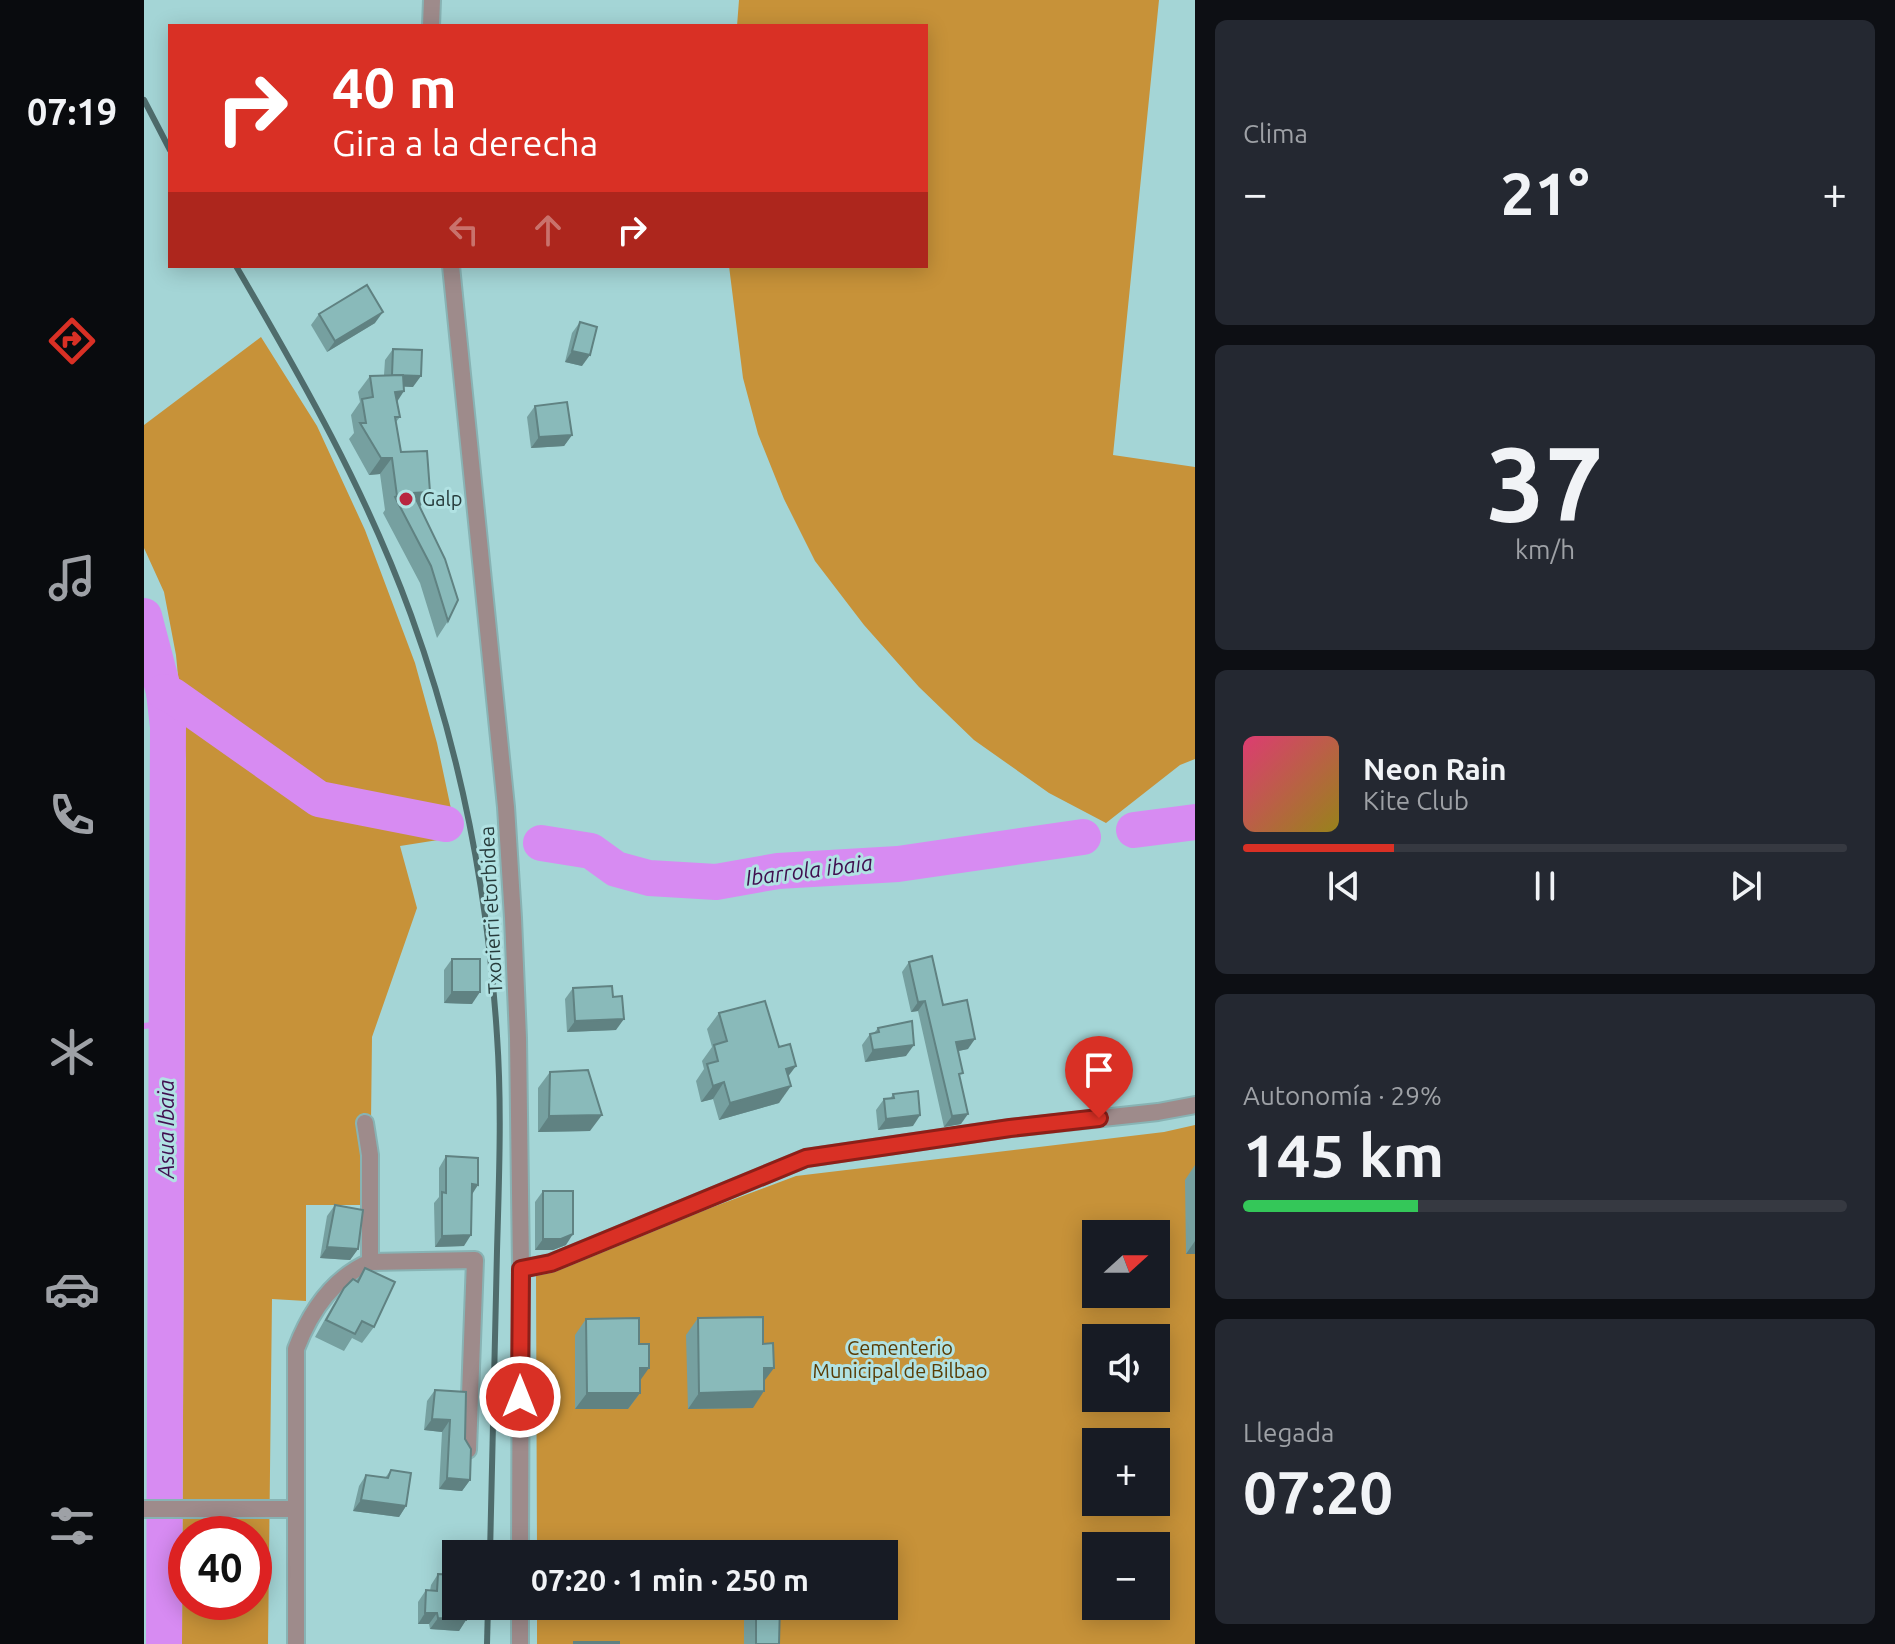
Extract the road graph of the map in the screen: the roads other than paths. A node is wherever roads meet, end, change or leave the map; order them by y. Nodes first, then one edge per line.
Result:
1 (432, 0) edge
2 (431, 24) edge
3 (451, 268) edge
4 (1195, 1105) edge
5 (365, 1123) dead end
6 (370, 1262) junction
7 (521, 1269) junction
8 (468, 1450) edge
9 (144, 1509) edge
10 (294, 1509) junction
11 (520, 1540) edge
12 (520, 1620) edge
13 (296, 1644) edge
14 (520, 1644) edge

1 - 2 street
3 - 7 street, Txorierri etorbidea
4 - 7 street
5 - 6 street
6 - 8 street
6 - 10 street
7 - 11 street, Txorierri etorbidea
9 - 10 street
10 - 13 street
12 - 14 street

